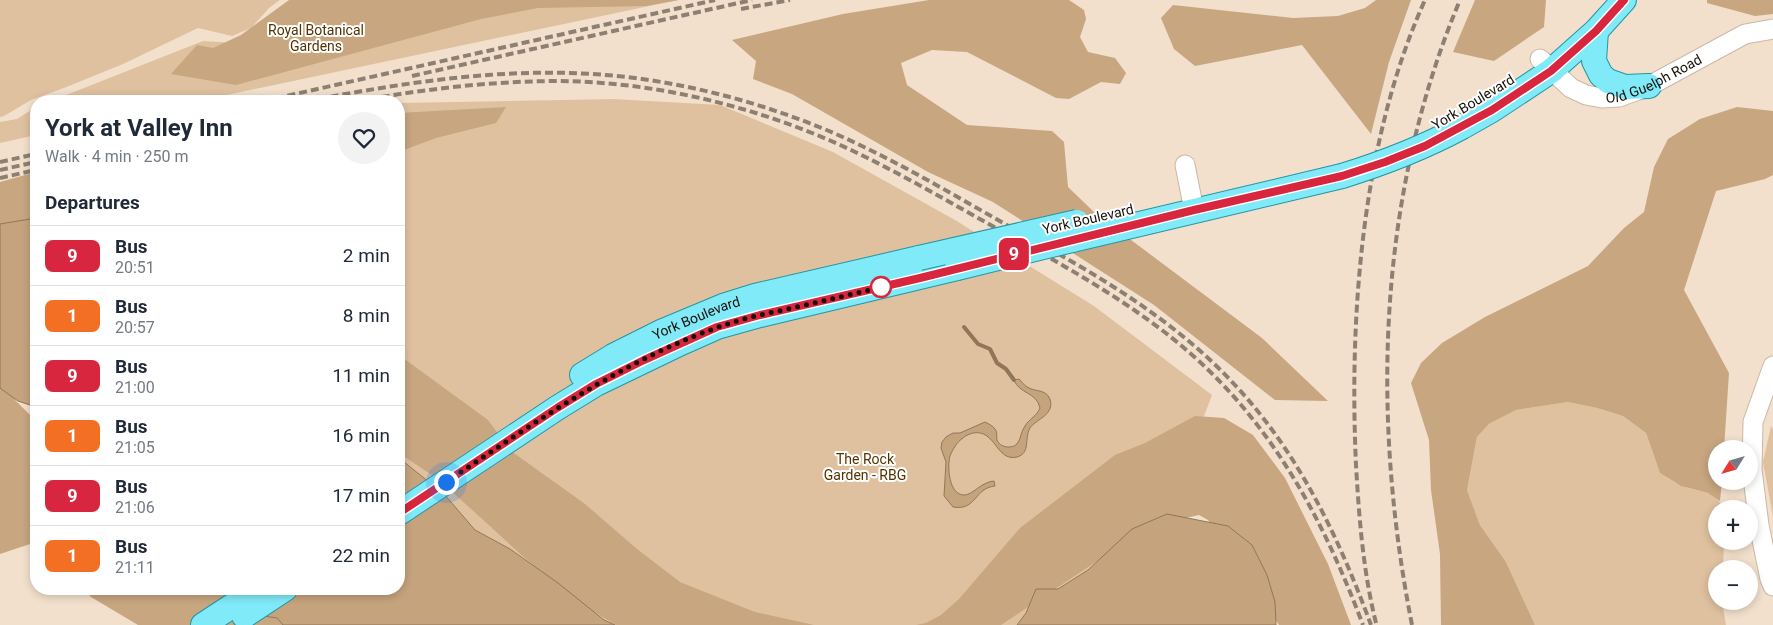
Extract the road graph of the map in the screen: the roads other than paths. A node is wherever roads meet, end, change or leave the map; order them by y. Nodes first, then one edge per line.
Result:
1 (1604, 0) edge
2 (1624, 0) edge
3 (1773, 29) edge
4 (1596, 31) junction
5 (1546, 65) junction
6 (1648, 86) junction
7 (1185, 165) dead end
8 (1192, 203) junction
9 (1074, 231) junction
10 (1773, 366) edge
11 (504, 434) junction
12 (405, 492) edge
13 (405, 508) edge
14 (1773, 586) edge
15 (249, 595) edge
16 (275, 595) edge
17 (203, 625) edge
18 (230, 625) edge

1 - 5 main road, York Boulevard
2 - 4 main road, York Boulevard
3 - 6 street, Old Guelph Road
4 - 5 main road, York Boulevard
4 - 6 main road
5 - 6 street, Old Guelph Road
5 - 8 main road, York Boulevard
7 - 8 street
8 - 9 main road, York Boulevard
9 - 11 main road, York Boulevard, bridge
9 - 11 main road, York Boulevard, bridge
10 - 14 street
11 - 12 main road, York Boulevard
11 - 13 main road, York Boulevard
15 - 17 main road
16 - 18 main road

